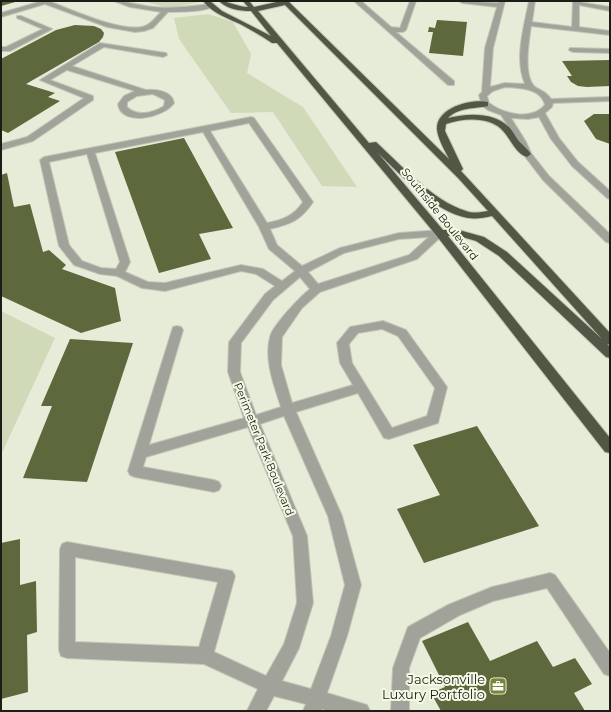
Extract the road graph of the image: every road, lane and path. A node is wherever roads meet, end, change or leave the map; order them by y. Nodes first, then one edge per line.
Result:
1 (117, 1) edge
2 (222, 1) edge
3 (246, 1) edge
4 (358, 1) edge
5 (413, 1) edge
6 (462, 1) edge
7 (532, 1) edge
8 (47, 2) edge
9 (285, 2) edge
10 (501, 3) edge
11 (208, 4) edge
12 (252, 9) junction
13 (610, 9) edge
14 (165, 11) junction
15 (1, 15) edge
16 (19, 17) dead end
17 (528, 24) junction
18 (389, 29) junction
19 (575, 29) junction
20 (610, 33) edge
21 (282, 45) junction
22 (1, 48) edge
23 (573, 50) dead end
24 (610, 50) edge
25 (163, 55) dead end
26 (66, 67) junction
27 (451, 84) dead end
28 (531, 88) junction
29 (145, 92) junction
30 (486, 92) junction
31 (610, 99) edge
32 (549, 101) junction
33 (485, 104) junction
34 (541, 113) junction
35 (504, 114) junction
36 (344, 118) junction
37 (442, 123) junction
38 (205, 129) junction
39 (1, 146) edge
40 (90, 151) junction
41 (527, 154) junction
42 (462, 177) junction
43 (610, 196) edge
44 (494, 213) junction
45 (264, 227) junction
46 (440, 233) junction
47 (610, 240) edge
48 (301, 270) junction
49 (119, 273) junction
50 (283, 286) junction
51 (316, 290) junction
52 (177, 330) dead end
53 (610, 341) edge
54 (610, 354) edge
55 (362, 387) junction
56 (288, 410) junction
57 (252, 421) junction
58 (610, 448) edge
59 (140, 453) junction
60 (214, 486) dead end
61 (205, 656) junction
62 (610, 668) edge
63 (270, 686) junction
64 (315, 705) edge
65 (256, 711) edge
66 (361, 711) edge
67 (400, 711) edge

1 - 14 street
2 - 12 highway
3 - 12 highway, Southside Boulevard
4 - 18 street
5 - 18 street
6 - 10 street
7 - 17 street
8 - 14 street
8 - 15 street
9 - 12 highway
9 - 42 highway
10 - 30 street
11 - 14 street
11 - 21 highway
12 - 21 highway, Southside Boulevard
13 - 19 street
16 - 22 street
17 - 19 street
17 - 28 street
18 - 27 street
19 - 20 street
21 - 36 highway, Southside Boulevard
23 - 24 street
25 - 26 street
26 - 29 street
26 - 39 street
28 - 30 street
28 - 32 street
29 - 29 street
30 - 33 street
31 - 32 street
32 - 34 street
33 - 35 street
33 - 37 highway
34 - 35 street
34 - 43 street
35 - 41 street
36 - 44 highway
36 - 46 highway, Southside Boulevard
37 - 41 highway
37 - 42 highway
38 - 40 street
38 - 45 street
38 - 45 street
40 - 49 street
40 - 49 street
41 - 47 street
42 - 44 highway
44 - 53 highway
45 - 48 street
46 - 48 street, Perimeter Park Boulevard
46 - 51 street
46 - 54 highway
46 - 58 highway, Southside Boulevard
48 - 50 street, Perimeter Park Boulevard
48 - 51 street
49 - 50 street
50 - 57 street, Perimeter Park Boulevard
51 - 56 street
52 - 59 street
55 - 55 street
55 - 56 street
56 - 57 street
56 - 64 street
57 - 59 street
57 - 63 street, Perimeter Park Boulevard
59 - 60 street
61 - 61 street
61 - 63 street
62 - 67 street
63 - 64 street
63 - 65 street, Perimeter Park Boulevard
64 - 66 street

